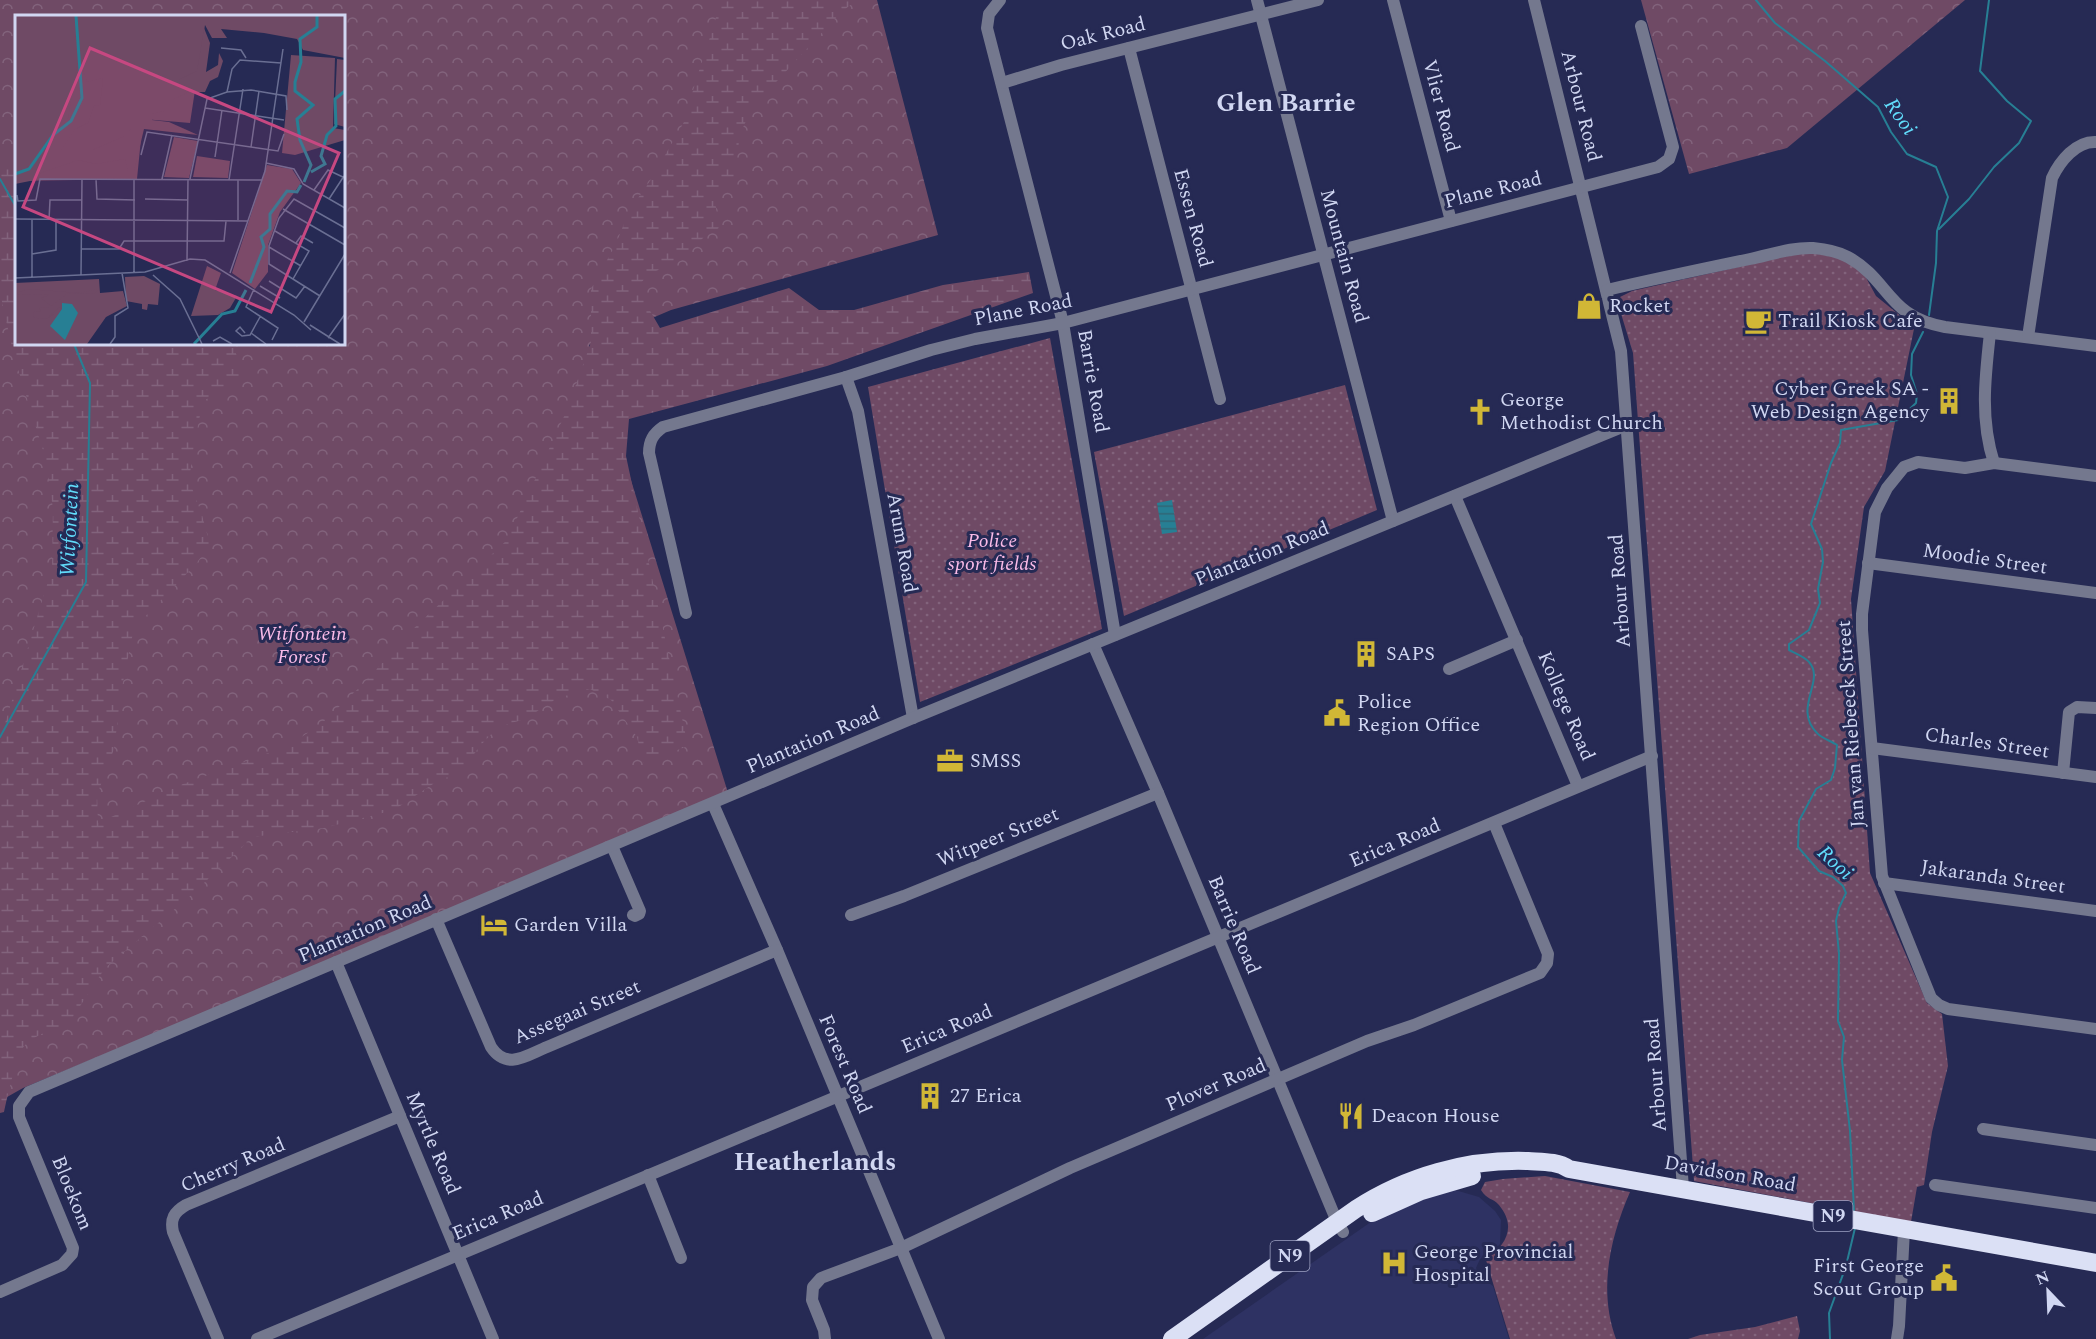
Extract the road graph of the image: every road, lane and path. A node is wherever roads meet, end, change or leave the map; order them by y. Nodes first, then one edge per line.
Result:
1 (1000, 0) edge
2 (1257, 0) edge
3 (1318, 0) edge
4 (1393, 0) edge
5 (1534, 0) edge
6 (1261, 14) junction
7 (1641, 26) dead end
8 (1128, 48) junction
9 (1002, 83) junction
10 (2096, 142) edge
11 (1581, 188) junction
12 (1451, 221) junction
13 (1324, 255) junction
14 (1192, 290) junction
15 (1607, 290) junction
16 (1063, 323) junction
17 (1990, 333) junction
18 (2028, 338) junction
19 (2096, 346) edge
20 (846, 376) junction
21 (1220, 399) dead end
22 (1627, 425) junction
23 (1994, 463) junction
24 (2096, 476) edge
25 (1455, 496) junction
26 (1393, 521) junction
27 (1868, 563) junction
28 (2096, 593) edge
29 (686, 613) dead end
30 (1115, 635) junction
31 (1517, 640) junction
32 (1094, 644) junction
33 (1449, 669) dead end
34 (2096, 708) edge
35 (913, 718) junction
36 (1872, 748) junction
37 (1652, 756) junction
38 (2063, 773) junction
39 (2096, 777) edge
40 (1578, 786) junction
41 (1158, 793) junction
42 (713, 804) junction
43 (1494, 823) junction
44 (612, 846) junction
45 (1884, 883) junction
46 (2096, 911) edge
47 (633, 915) dead end
48 (851, 915) dead end
49 (436, 919) junction
50 (1218, 937) junction
51 (777, 950) junction
52 (336, 962) junction
53 (2096, 1029) edge
54 (1277, 1079) junction
55 (837, 1096) junction
56 (20, 1102) joint
57 (400, 1116) junction
58 (1983, 1129) dead end
59 (2096, 1146) edge
60 (648, 1175) junction
61 (1935, 1185) dead end
62 (1683, 1188) junction
63 (2096, 1208) edge
64 (1340, 1227) junction
65 (1904, 1230) junction
66 (901, 1248) junction
67 (458, 1254) junction
68 (681, 1258) dead end
69 (2096, 1263) edge
70 (0, 1292) edge
71 (280, 1335) edge
72 (218, 1339) edge
73 (257, 1339) edge
74 (493, 1339) edge
75 (825, 1339) edge
76 (939, 1339) edge
77 (1172, 1339) edge
78 (1190, 1339) edge
79 (1897, 1339) edge

1 - 9 street, Barrie Road
2 - 6 street, Mountain Road
3 - 6 street, Oak Road
4 - 12 street, Vlier Road
5 - 11 street, Arbour Road
6 - 8 street, Oak Road
6 - 13 street, Mountain Road
7 - 11 street, Plane Road
8 - 9 street, Oak Road
8 - 14 street, Essen Road
9 - 16 street, Barrie Road
10 - 18 street
11 - 12 street, Plane Road
11 - 15 street, Arbour Road
12 - 13 street, Plane Road
13 - 14 street, Plane Road
13 - 26 street, Mountain Road
14 - 16 street, Plane Road
14 - 21 street, Essen Road
15 - 17 street
15 - 22 street, Arbour Road
16 - 20 street, Plane Road
16 - 30 street, Barrie Road
17 - 18 street
17 - 23 street
18 - 19 street
20 - 29 street, Plane Road
20 - 35 street, Arum Road
22 - 25 street, Plantation Road
22 - 37 street, Arbour Road
23 - 24 street
23 - 27 street, Jan van Riebeeck Street
25 - 26 street, Plantation Road
25 - 31 street, Kollege Road
26 - 30 street, Plantation Road
27 - 28 street, Moodie Street
27 - 36 street, Jan van Riebeeck Street
30 - 32 street, Plantation Road
31 - 33 street, Kollege Road
31 - 40 street, Kollege Road
32 - 35 street, Plantation Road
32 - 41 street, Barrie Road
34 - 38 street
35 - 42 street, Plantation Road
36 - 38 street, Charles Street
36 - 45 street, Jan van Riebeeck Street
37 - 40 street, Erica Road
37 - 62 street, Arbour Road
38 - 39 street, Charles Street
40 - 43 street, Erica Road
41 - 48 street, Witpeer Street
41 - 50 street, Barrie Road
42 - 44 street, Plantation Road
42 - 51 street, Forest Road
43 - 50 street, Erica Road
43 - 54 street, Plover Road
44 - 47 street
44 - 49 street, Plantation Road
45 - 46 street, Jakaranda Street
45 - 53 street, Jan van Riebeeck Street
49 - 51 street, Assegaai Street
49 - 52 street, Plantation Road
50 - 54 street, Barrie Road
50 - 55 street, Erica Road
51 - 55 street, Forest Road
52 - 56 street, Plantation Road
52 - 57 street, Myrtle Road
54 - 64 street, Barrie Road
54 - 66 street, Plover Road
55 - 60 street, Erica Road
55 - 66 street, Forest Road
56 - 70 street, Bloekom
57 - 67 street, Myrtle Road
57 - 72 street, Cherry Road
58 - 59 street
60 - 67 street, Erica Road
60 - 68 street
61 - 63 street
62 - 64 highway, Davidson Road / N9
62 - 65 highway, Davidson Road / N9
64 - 77 highway, Davidson Road / N9
64 - 78 highway, Davidson Road / N9
65 - 69 highway, Davidson Road / N9
65 - 79 street
66 - 75 street, Plover Road
66 - 76 street, Forest Road
67 - 71 street, Erica Road
67 - 74 street, Myrtle Road
71 - 73 street, Erica Road

